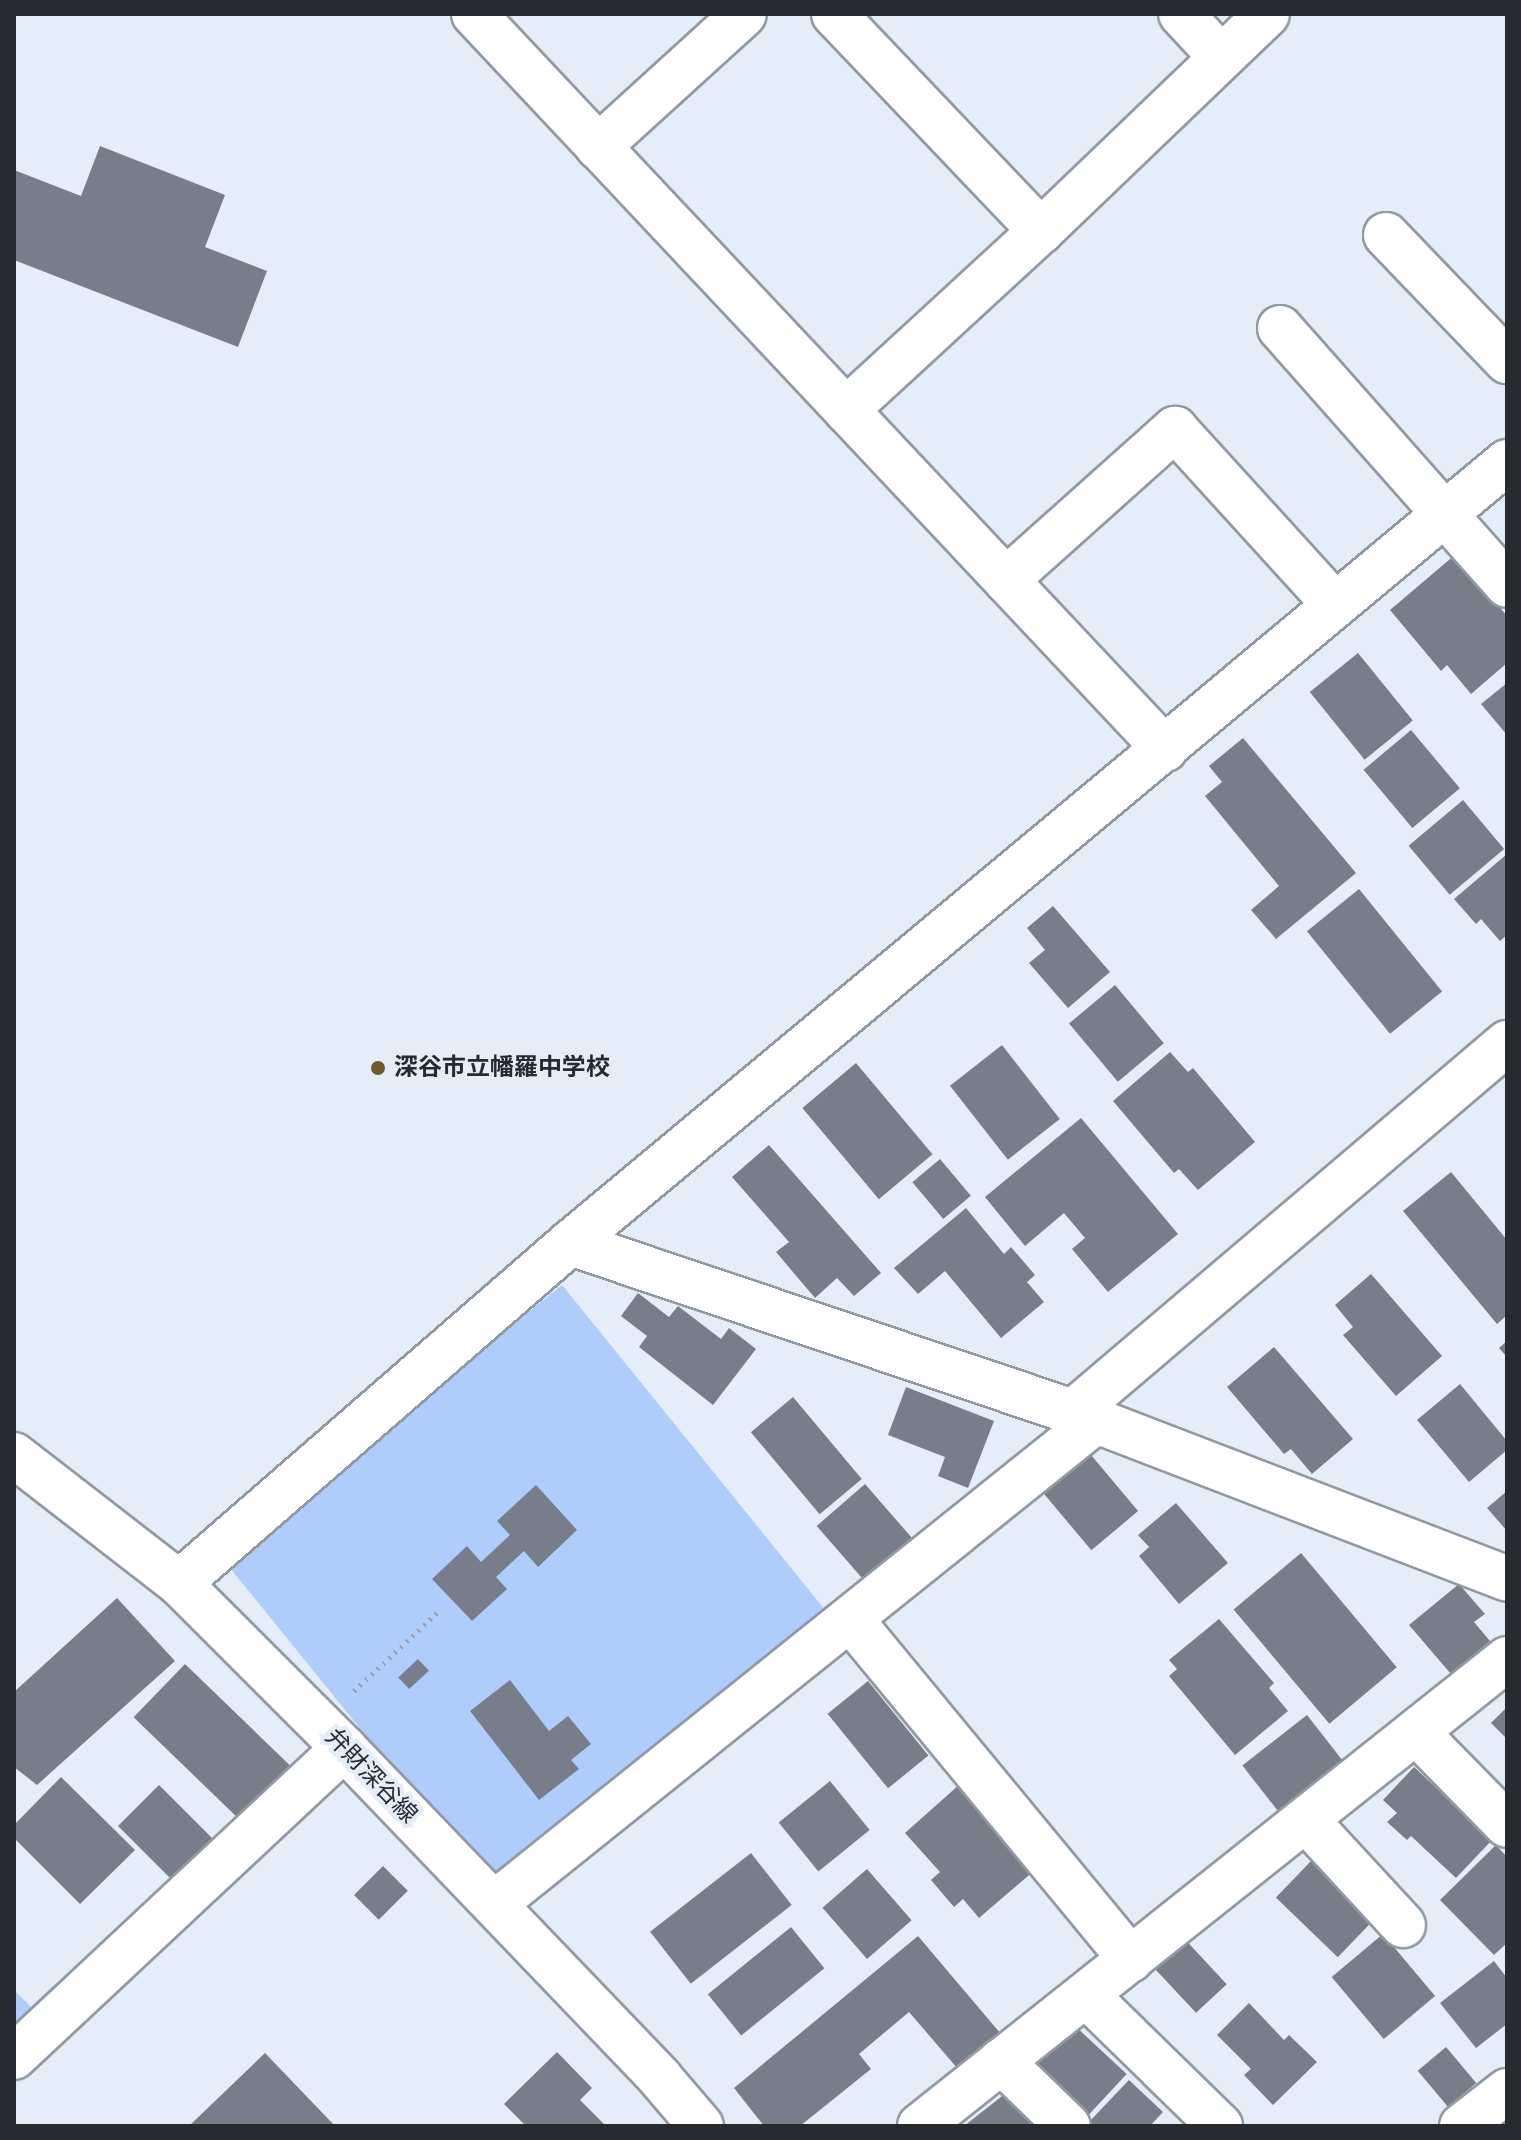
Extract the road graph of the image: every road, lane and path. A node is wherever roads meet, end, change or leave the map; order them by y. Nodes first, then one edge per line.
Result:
1 (474, 14) edge
2 (744, 14) edge
3 (834, 14) edge
4 (1181, 14) edge
5 (1267, 14) edge
6 (1221, 57) junction
7 (598, 147) junction
8 (1041, 231) junction
9 (1386, 235) dead end
10 (1280, 328) dead end
11 (1507, 361) edge
12 (846, 410) junction
13 (1507, 462) edge
14 (1446, 513) junction
15 (1006, 580) junction
16 (1507, 585) edge
17 (1335, 605) junction
18 (1165, 749) junction
19 (1507, 1043) edge
20 (570, 1243) junction
21 (1084, 1416) junction
22 (14, 1455) edge
23 (1507, 1579) edge
24 (179, 1583) junction
25 (441, 1609) dead end
26 (851, 1620) junction
27 (1507, 1659) edge
28 (344, 1700) dead end
29 (1416, 1732) junction
30 (344, 1748) junction
31 (1306, 1820) junction
32 (1507, 1825) edge
33 (494, 1904) junction
34 (1403, 1925) dead end
35 (1131, 1960) junction
36 (1087, 1996) junction
37 (14, 2057) edge
38 (1001, 2061) junction
39 (1507, 2091) edge
40 (701, 2126) edge
41 (920, 2126) edge
42 (1068, 2126) edge
43 (1220, 2126) edge
44 (1462, 2126) edge

1 - 7 street
2 - 7 street
3 - 8 street
4 - 6 street
5 - 6 street
6 - 8 street
7 - 12 street
8 - 12 street
9 - 11 street
10 - 14 street
12 - 15 street
13 - 14 street
14 - 16 street
14 - 17 street
15 - 17 street
15 - 18 street
17 - 18 street
18 - 20 street
19 - 21 street
20 - 21 street
20 - 24 street
21 - 23 street
21 - 26 street
22 - 24 street, 弁財深谷線
24 - 30 street, 弁財深谷線
25 - 28 path
26 - 33 street
26 - 35 street
27 - 29 street
29 - 31 street
29 - 32 street
30 - 33 street, 弁財深谷線
30 - 37 street
31 - 34 street
31 - 35 street
33 - 40 street, 弁財深谷線
35 - 36 street
36 - 38 street
36 - 43 street
38 - 41 street
38 - 42 street
39 - 44 street

